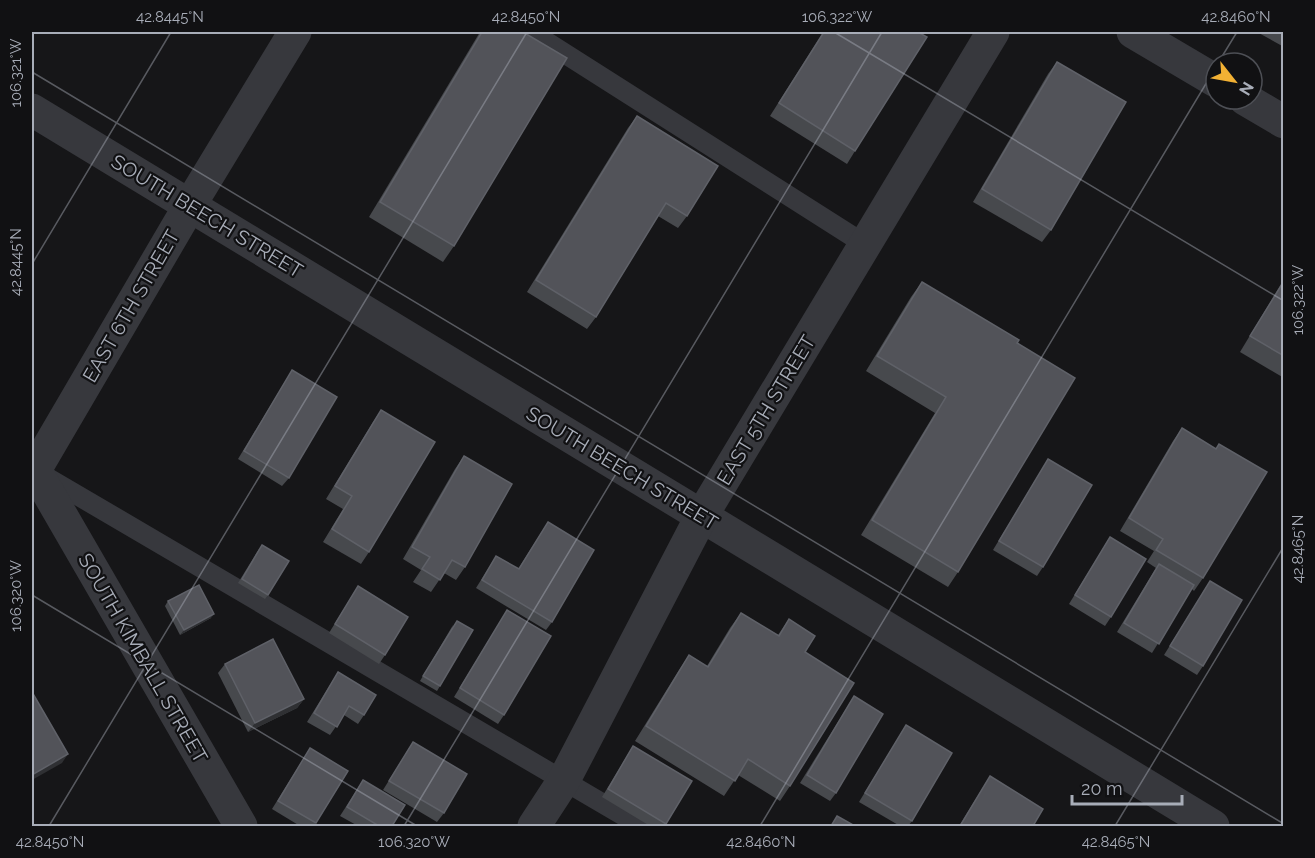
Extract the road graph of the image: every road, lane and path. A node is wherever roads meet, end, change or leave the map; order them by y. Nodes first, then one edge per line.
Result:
1 (295, 32) edge
2 (531, 32) edge
3 (993, 32) edge
4 (1133, 32) edge
5 (1204, 74) edge
6 (32, 110) edge
7 (1264, 110) edge
8 (1284, 122) edge
9 (190, 205) junction
10 (866, 245) junction
11 (36, 480) edge
12 (701, 517) junction
13 (564, 780) junction
14 (241, 826) edge
15 (534, 826) edge
16 (641, 826) edge
17 (1213, 826) edge

1 - 9 street, EAST 6TH STREET
2 - 10 lane
3 - 10 street, EAST 5TH STREET
4 - 5 street
6 - 9 street, SOUTH BEECH STREET
7 - 8 street
9 - 11 street, EAST 6TH STREET
9 - 12 street, SOUTH BEECH STREET
10 - 12 street, EAST 5TH STREET
11 - 13 lane
11 - 14 street, SOUTH KIMBALL STREET
12 - 13 street, EAST 5TH STREET
12 - 17 street, SOUTH BEECH STREET
13 - 15 street, EAST 5TH STREET
13 - 16 lane

